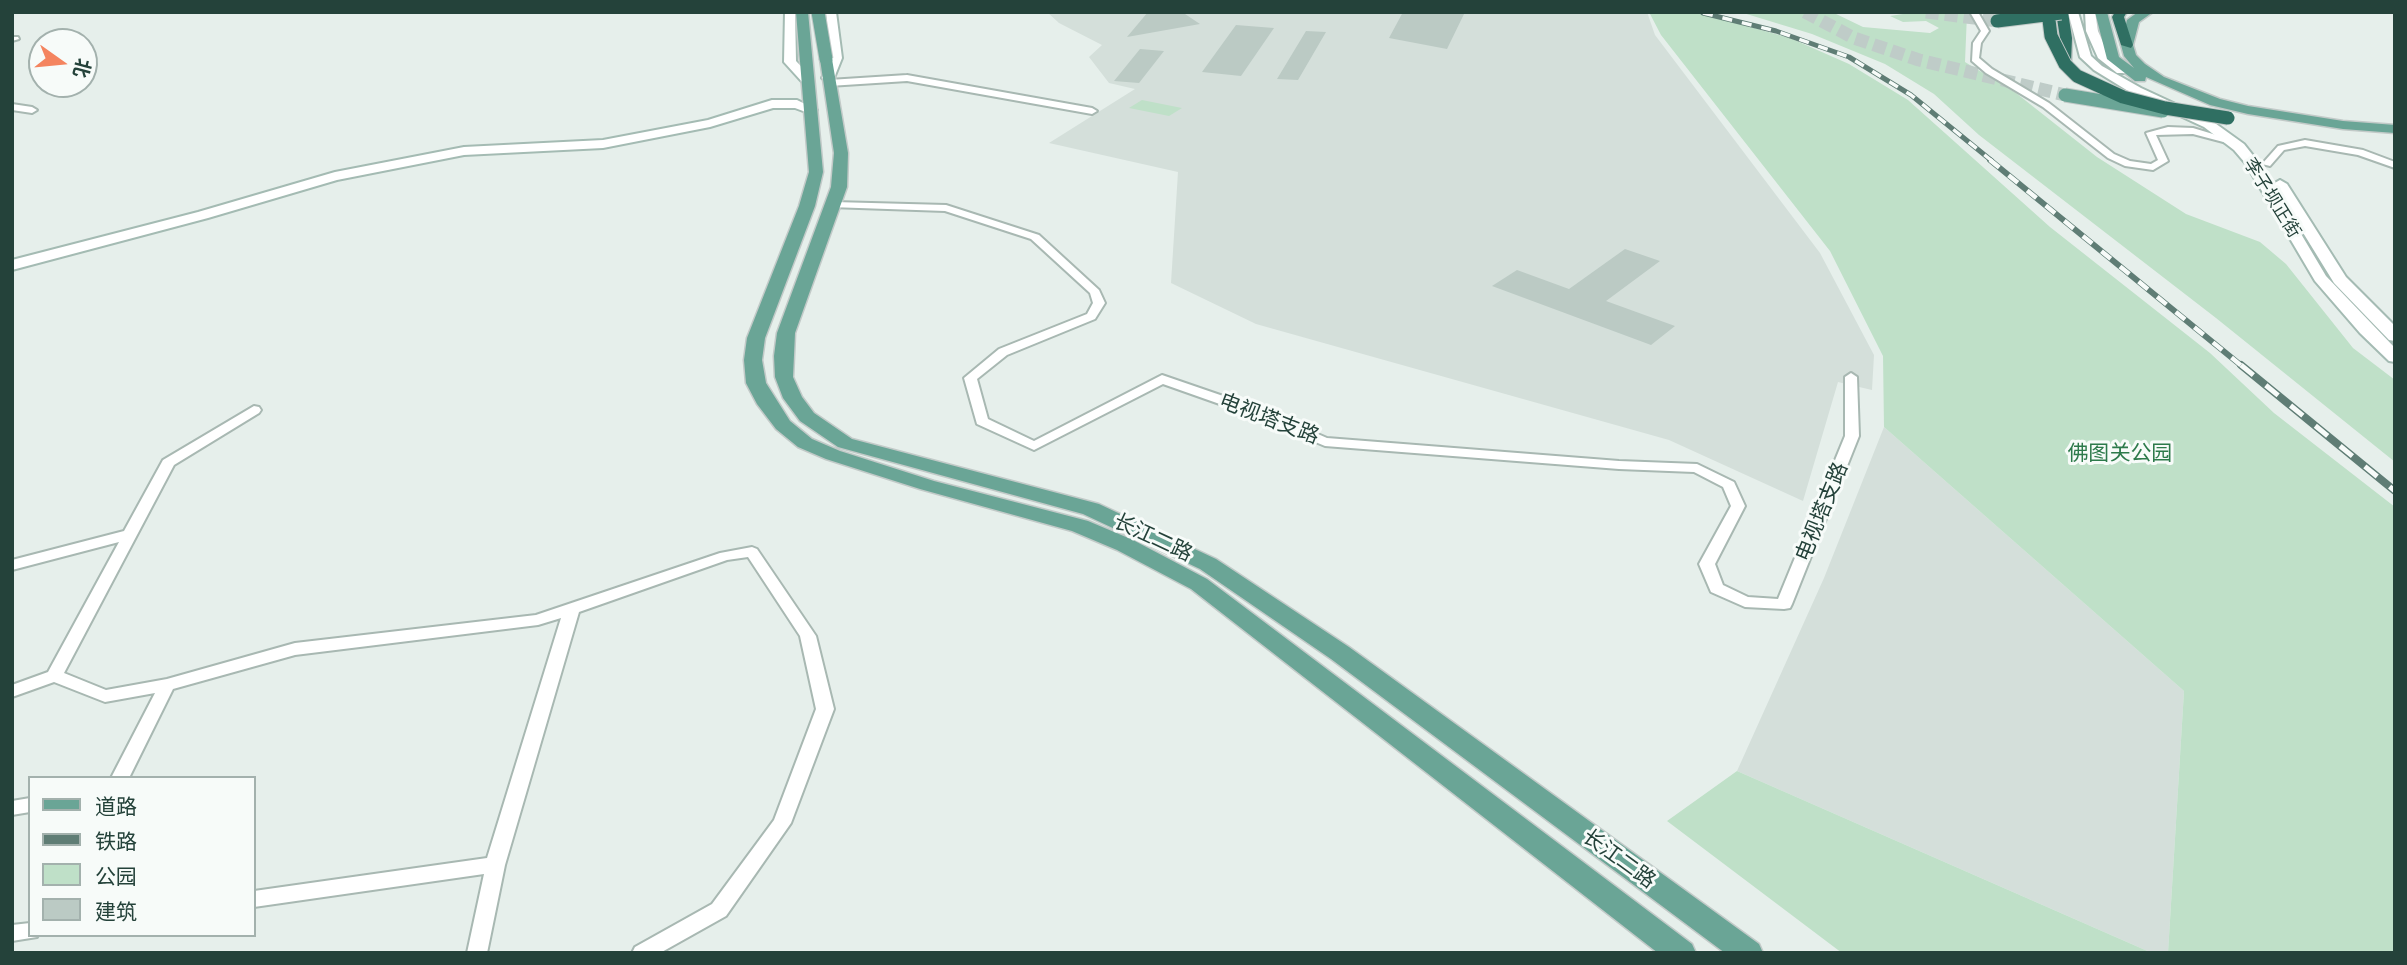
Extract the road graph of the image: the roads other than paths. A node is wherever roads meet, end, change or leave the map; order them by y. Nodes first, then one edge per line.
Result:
1 (790, 12) edge
2 (802, 12) edge
3 (818, 12) edge
4 (831, 12) edge
5 (1974, 12) edge
6 (2048, 12) edge
7 (2062, 12) edge
8 (2073, 12) edge
9 (2090, 12) edge
10 (2102, 12) edge
11 (2121, 12) edge
12 (2147, 12) edge
13 (1997, 21) tunnel mouth
14 (2127, 45) junction
15 (2065, 64) junction
16 (817, 74) junction
17 (2065, 95) tunnel mouth
18 (12, 107) edge
19 (32, 110) dead end
20 (811, 110) junction
21 (1092, 111) dead end
22 (2228, 118) junction
23 (2294, 118) junction
24 (683, 128) junction
25 (2395, 131) edge
26 (2232, 141) junction
27 (2395, 142) edge
28 (2267, 164) junction
29 (2395, 165) edge
30 (834, 205) junction
31 (12, 265) edge
32 (2394, 335) edge
33 (2395, 357) edge
34 (1851, 377) dead end
35 (254, 410) dead end
36 (130, 534) junction
37 (12, 565) edge
38 (572, 608) junction
39 (54, 676) junction
40 (167, 685) junction
41 (12, 691) edge
42 (121, 776) edge
43 (495, 865) junction
44 (256, 899) edge
45 (477, 953) edge
46 (642, 953) edge
47 (1681, 953) edge
48 (1748, 953) edge

1 - 16 main road, 长江二路
2 - 16 main road, 长江二路
3 - 16 main road, 长江二路, bridge
4 - 16 main road, 长江二路
5 - 26 street
6 - 15 highway, bridge
7 - 13 highway, bridge
7 - 15 highway
8 - 26 main road, 李子坝正街
9 - 28 main road, 李子坝正街
10 - 23 main road
11 - 14 highway
12 - 14 main road
14 - 23 main road
15 - 22 highway, bridge
16 - 20 main road, 长江二路
16 - 21 street
16 - 24 main road
16 - 30 main road, 长江二路
17 - 22 main road, bridge
18 - 19 street
20 - 24 main road
20 - 47 main road, 长江二路
22 - 27 main road
23 - 25 main road
24 - 31 main road
26 - 33 main road, 李子坝正街
28 - 29 street
28 - 32 main road, 李子坝正街
30 - 34 street, 电视塔支路
30 - 48 main road, 长江二路
35 - 36 street
36 - 37 street
36 - 39 street
38 - 40 street
38 - 43 street
38 - 46 street
39 - 40 street
39 - 41 street
40 - 42 street
43 - 44 street
43 - 45 street

